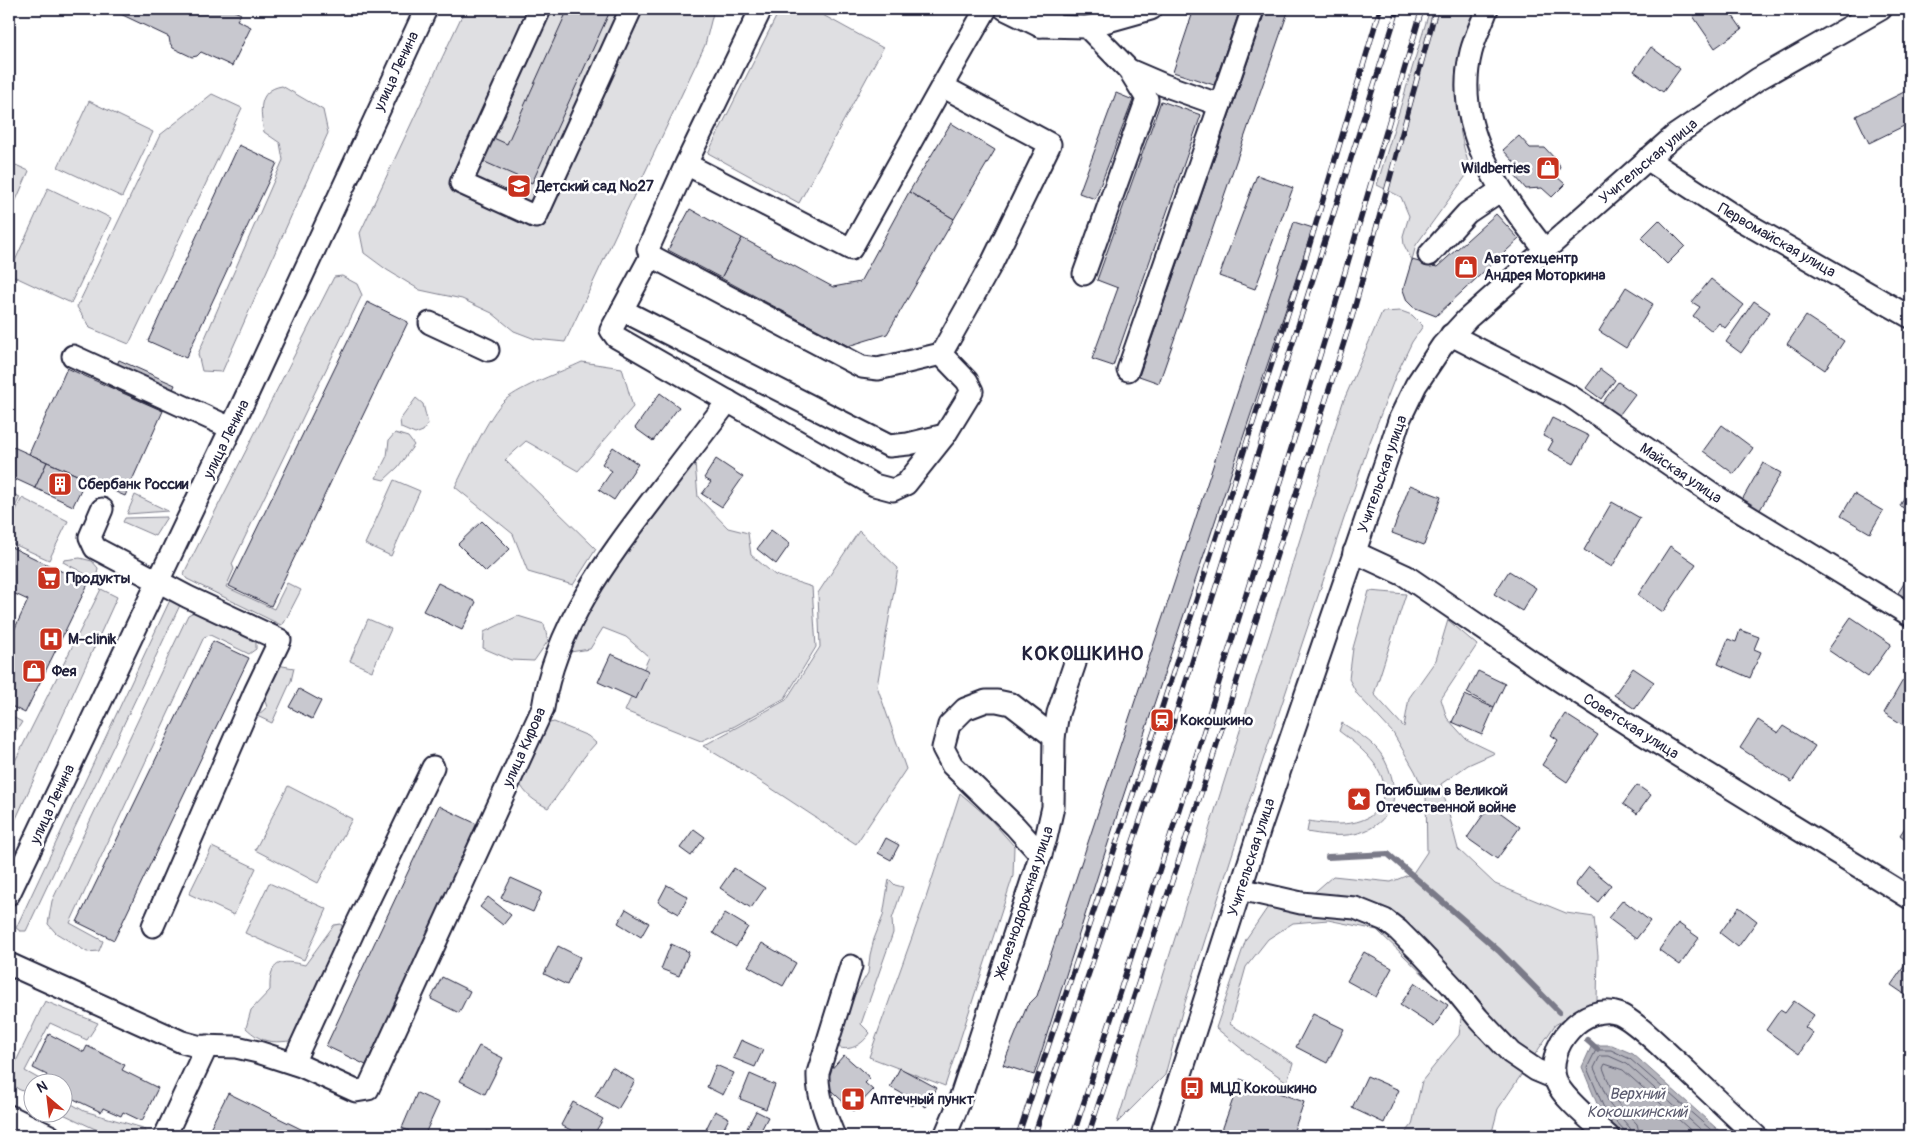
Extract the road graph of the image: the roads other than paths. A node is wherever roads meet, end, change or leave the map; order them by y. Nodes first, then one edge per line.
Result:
1 (426, 9) edge
2 (540, 9) edge
3 (631, 9) edge
4 (761, 9) edge
5 (986, 9) edge
6 (1005, 9) edge
7 (1151, 9) edge
8 (1253, 9) edge
9 (1487, 9) edge
10 (1881, 9) edge
11 (1046, 17) edge
12 (1087, 28) junction
13 (1129, 70) junction
14 (942, 86) junction
15 (1220, 105) junction
16 (1647, 159) junction
17 (686, 164) junction
18 (1501, 190) junction
19 (1544, 250) junction
20 (1429, 255) dead end
21 (651, 256) junction
22 (1084, 274) dead end
23 (622, 310) junction
24 (1910, 317) edge
25 (430, 323) dead end
26 (1451, 335) junction
27 (488, 350) dead end
28 (941, 354) junction
29 (73, 356) dead end
30 (1128, 370) dead end
31 (728, 401) junction
32 (231, 428) junction
33 (945, 435) junction
34 (102, 509) dead end
35 (1354, 552) junction
36 (157, 581) junction
37 (1910, 615) edge
38 (1075, 663) dead end
39 (1054, 737) junction
40 (433, 767) dead end
41 (1041, 854) junction
42 (1240, 889) junction
43 (9, 894) edge
44 (1910, 898) edge
45 (153, 926) dead end
46 (9, 964) edge
47 (851, 966) dead end
48 (207, 1046) junction
49 (293, 1063) junction
50 (1555, 1069) junction
51 (9, 1116) edge
52 (50, 1136) edge
53 (165, 1136) edge
54 (834, 1136) edge
55 (945, 1136) edge
56 (1161, 1136) edge
57 (1608, 1136) edge
58 (1756, 1136) edge

1 - 32 street, улица Ленина
2 - 3 street
4 - 17 street
5 - 14 street
6 - 11 street
7 - 12 street
8 - 15 street
9 - 18 street
10 - 16 street, Учительская улица
11 - 12 street
12 - 13 street
13 - 15 street
13 - 22 street
14 - 17 street
14 - 28 street
15 - 30 street
16 - 19 street, Учительская улица
16 - 24 street, Первомайская улица
17 - 21 street
18 - 19 street
18 - 20 street
19 - 26 street, Учительская улица
21 - 23 street
21 - 28 street
23 - 31 street
23 - 33 street
25 - 27 street
26 - 35 street, Учительская улица
26 - 37 street, Майская улица
28 - 33 street
29 - 32 street
31 - 33 street
31 - 49 street, улица Кирова
32 - 36 street, улица Ленина
34 - 36 street
35 - 42 street, Учительская улица
35 - 44 street, Советская улица
36 - 43 street, улица Ленина
36 - 45 street
38 - 39 street, Железнодорожная улица
39 - 41 street, Железнодорожная улица
39 - 41 street
40 - 49 street
41 - 55 street, Железнодорожная улица
42 - 50 street
42 - 56 street, Учительская улица
46 - 48 street
47 - 54 street
48 - 49 street
48 - 53 street
50 - 57 street
50 - 58 street
51 - 52 street

